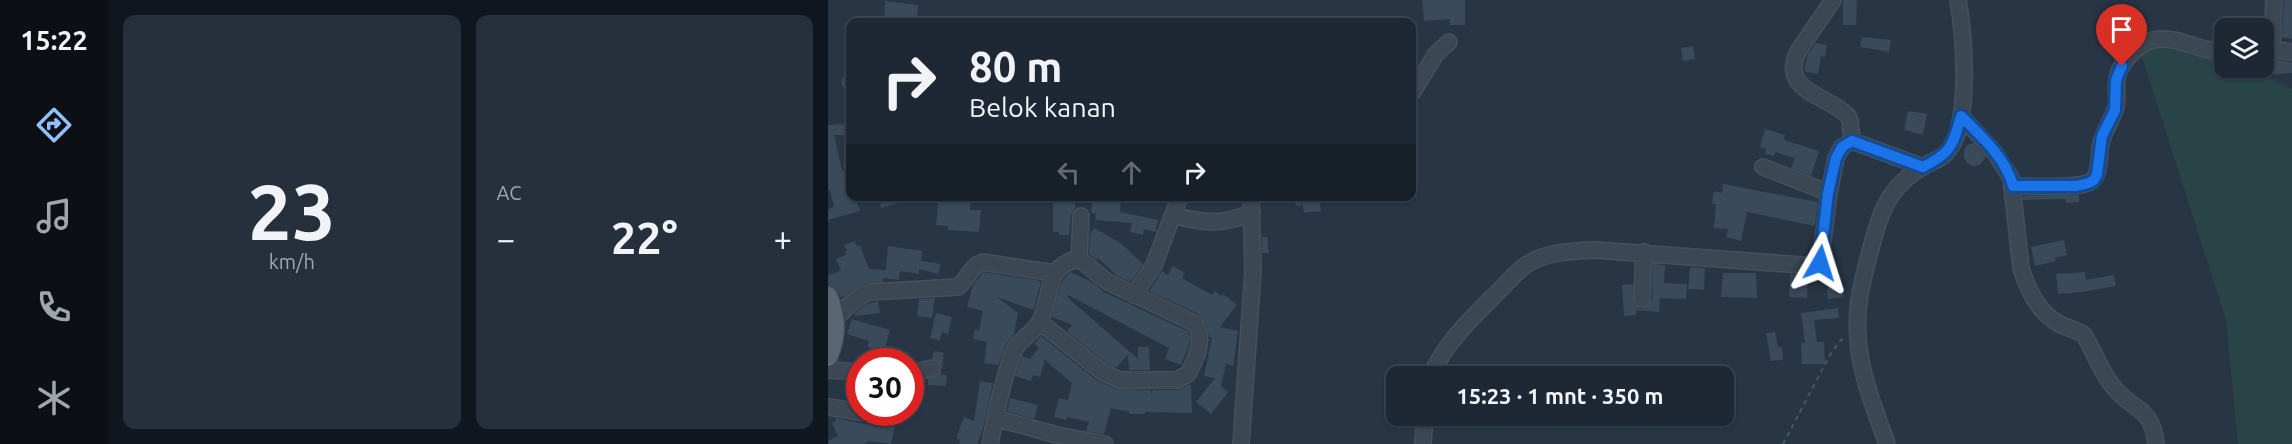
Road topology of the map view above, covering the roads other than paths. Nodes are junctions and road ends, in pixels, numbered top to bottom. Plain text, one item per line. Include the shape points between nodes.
1 (1833, 0) edge
2 (1958, 0) edge
3 (2274, 0) edge
4 (2272, 18) edge
5 (1449, 42) dead end
6 (2214, 50) edge
7 (2274, 50) edge
8 (2292, 52) edge
9 (1416, 86) edge
10 (1961, 116) junction
11 (1852, 141) junction
12 (1763, 167) dead end
13 (1923, 167) junction
14 (2013, 186) junction
15 (1828, 193) junction
16 (1178, 201) edge
17 (1251, 204) edge
18 (1173, 215) junction
19 (1081, 216) dead end
20 (1644, 252) junction
21 (1079, 259) junction
22 (1055, 273) junction
23 (1134, 295) junction
24 (828, 296) edge
25 (1642, 299) dead end
26 (836, 319) junction
27 (1040, 322) junction
28 (828, 357) edge
29 (1436, 366) edge
30 (932, 368) dead end
31 (828, 370) edge
32 (924, 370) edge
33 (846, 371) edge
34 (828, 407) edge
35 (846, 410) edge
36 (995, 418) junction
37 (1424, 426) edge
38 (990, 444) edge
39 (1105, 444) edge
40 (1241, 444) edge
41 (1423, 444) edge
42 (1887, 444) edge
43 (2156, 444) edge

1 - 11 street via 1795,57 1794,72 1804,89 1848,116
2 - 10 street via 1964,32
3 - 4 street
5 - 9 street via 1436,54
6 - 14 street via 2167,39 2151,41 2136,49 2118,74 2115,110 2102,136 2094,180 2076,186
7 - 8 street
10 - 13 street via 1950,149
10 - 14 street via 1995,153
11 - 13 street
11 - 15 street via 1838,152
12 - 15 street
13 - 42 street via 1893,192 1877,228 1862,284 1858,328 1862,362
14 - 43 street via 2021,268 2036,301 2058,323 2085,335 2114,389 2149,417
15 - 20 street via 1820,263 1816,266
16 - 18 street
17 - 18 street via 1225,222
17 - 40 street via 1253,271
18 - 23 street via 1154,265
19 - 21 street
20 - 25 street
20 - 29 street via 1577,251 1529,263 1476,315
21 - 22 street via 1066,263
21 - 23 street via 1108,282
22 - 26 street via 983,262 958,287 870,291 849,304
22 - 27 street
23 - 27 street via 1198,328 1201,340 1184,378 1127,381 1110,377
24 - 26 main road
26 - 28 main road
27 - 36 street via 1015,350
30 - 32 street
31 - 33 street
34 - 35 street
36 - 38 street
36 - 39 street
37 - 41 street

